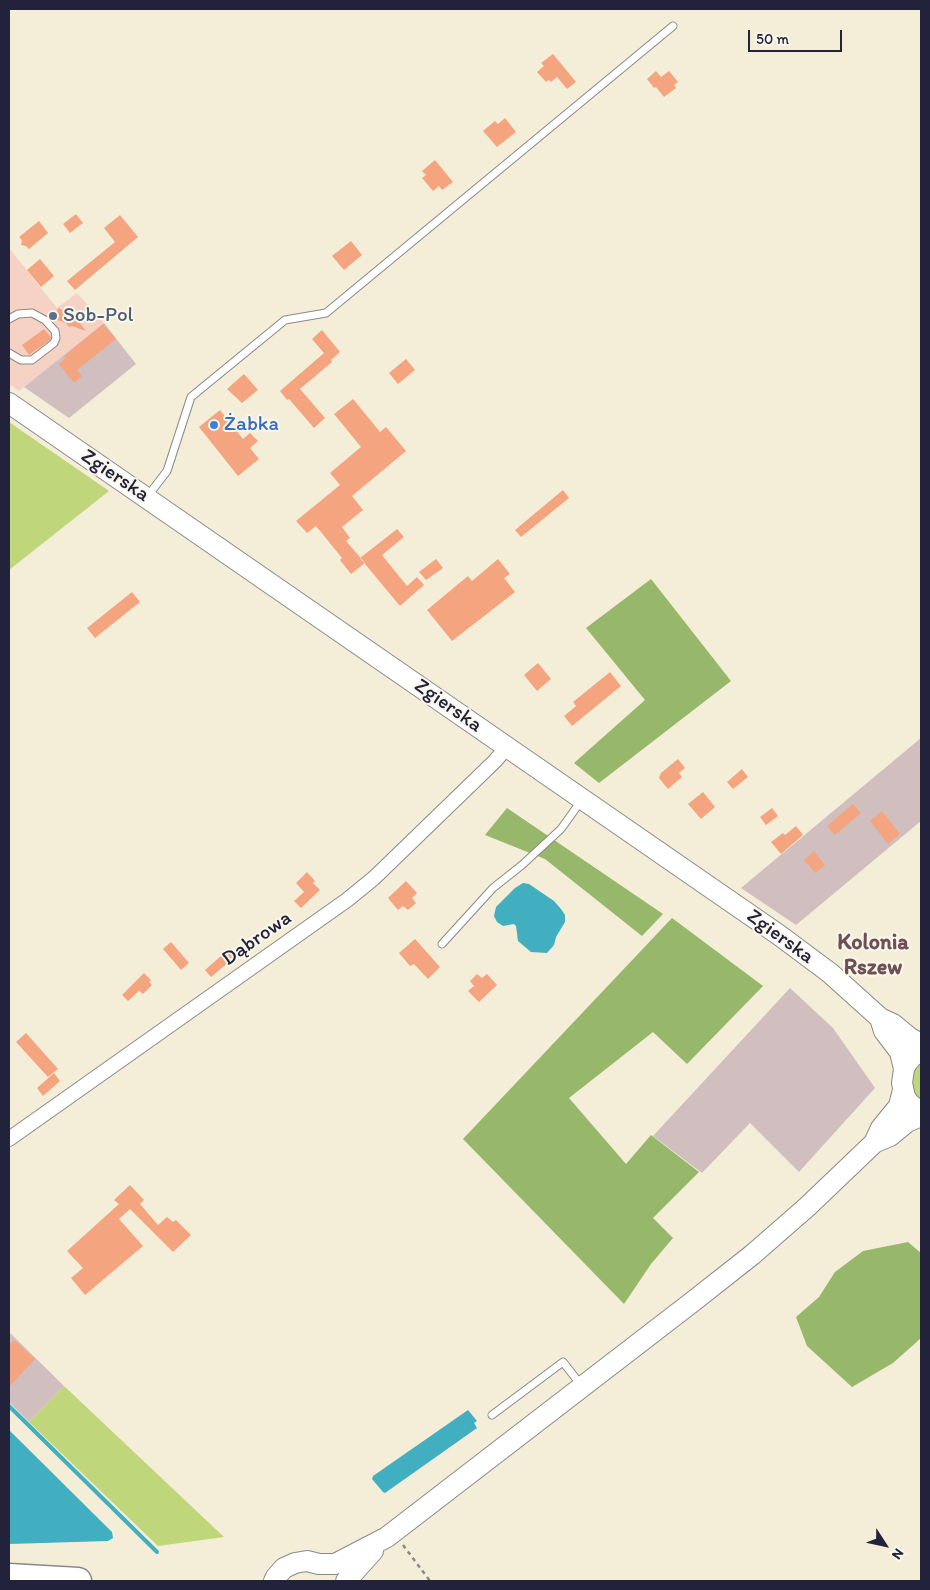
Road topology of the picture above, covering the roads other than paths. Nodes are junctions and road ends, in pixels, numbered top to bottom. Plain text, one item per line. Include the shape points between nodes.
1 (673, 26) dead end
2 (9, 319) edge
3 (9, 353) edge
4 (9, 403) edge
5 (147, 498) junction
6 (507, 747) junction
7 (582, 799) junction
8 (442, 944) dead end
9 (880, 1018) junction
10 (921, 1044) edge
11 (921, 1050) edge
12 (904, 1069) junction
13 (903, 1090) junction
14 (921, 1115) edge
15 (9, 1139) edge
16 (874, 1143) junction
17 (583, 1387) junction
18 (492, 1415) dead end
19 (390, 1534) junction
20 (319, 1564) junction
21 (9, 1577) edge
22 (78, 1581) edge
23 (274, 1581) edge
24 (337, 1581) edge
25 (346, 1581) edge

1 - 5 lane via 326,314 285,320 191,397 167,471
2 - 3 lane via 18,314 32,313 45,320 55,331 56,338 32,360 21,360
4 - 5 main road, Zgierska
5 - 6 main road, Zgierska
6 - 7 main road, Zgierska
6 - 15 street, Dąbrowa via 374,878 347,900
7 - 8 lane via 561,829 493,888
7 - 9 main road, Zgierska via 810,958
9 - 10 main road, Zgierska
9 - 12 main road, Zgierska via 884,1031 900,1052
11 - 12 main road
12 - 13 main road
13 - 14 main road via 909,1103
13 - 16 main road via 900,1106 881,1128
14 - 16 main road via 884,1140
16 - 17 main road via 752,1255
17 - 18 lane via 563,1362
17 - 19 main road
19 - 20 main road via 335,1564
19 - 25 main road
20 - 23 main road via 295,1563 284,1568
20 - 24 main road
21 - 22 highway

